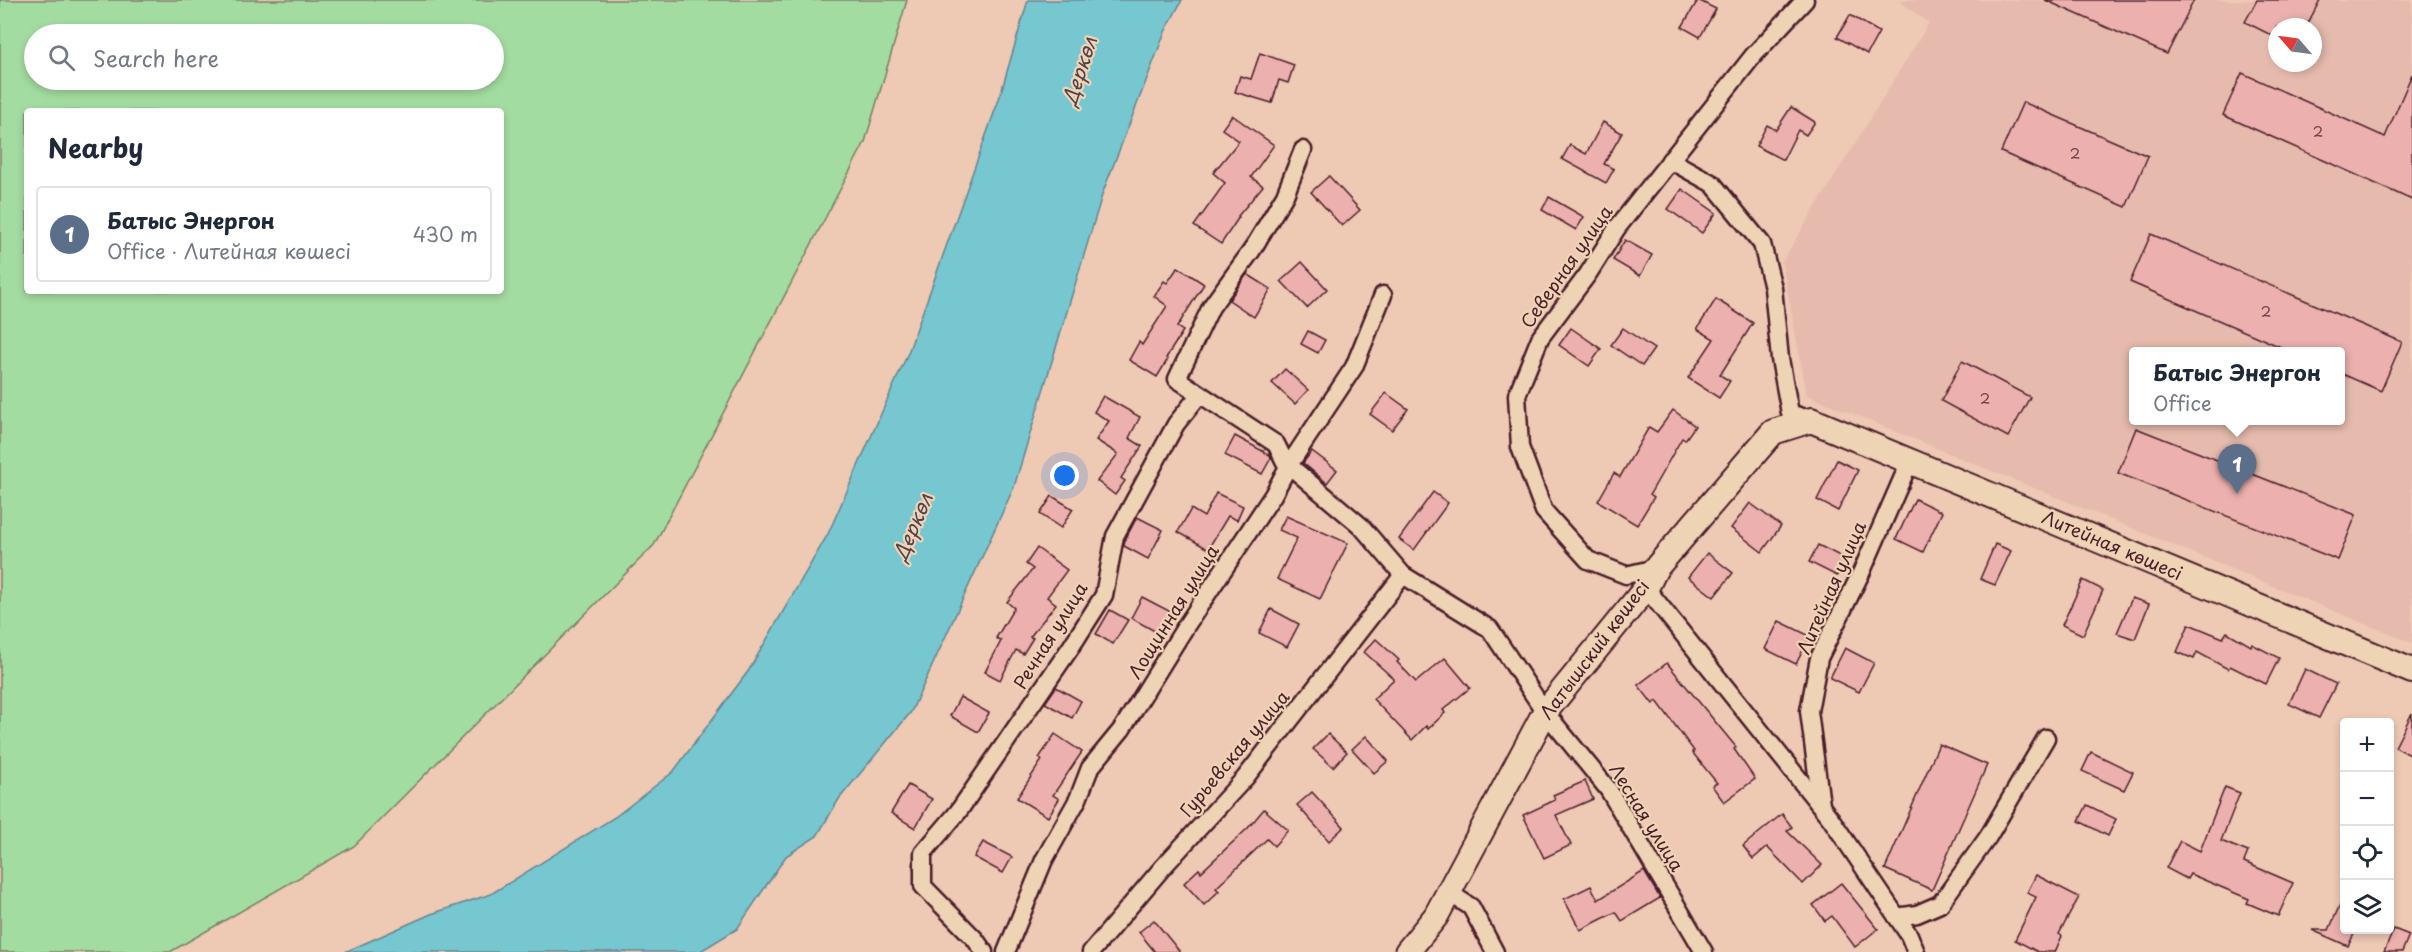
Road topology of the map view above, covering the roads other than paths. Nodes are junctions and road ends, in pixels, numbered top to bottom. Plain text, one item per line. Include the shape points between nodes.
1 (1805, 0) edge
2 (1303, 150) dead end
3 (1670, 160) junction
4 (1383, 296) dead end
5 (1200, 394) junction
6 (1811, 420) junction
7 (1910, 461) junction
8 (1289, 465) junction
9 (1403, 575) junction
10 (1651, 578) junction
11 (2412, 671) edge
12 (1545, 712) junction
13 (2046, 738) dead end
14 (1821, 807) junction
15 (1448, 892) junction
16 (1897, 916) junction
17 (984, 952) edge
18 (1006, 952) edge
19 (1091, 952) edge
20 (1407, 952) edge
21 (1495, 952) edge
22 (1704, 952) edge
23 (1916, 952) edge

1 - 3 street, Северная улица
2 - 5 street, Лесная улица via 1285,195 1211,307 1177,379
3 - 6 street via 1713,184 1762,244 1773,288 1790,413
3 - 10 street, Северная улица via 1540,338 1516,395 1520,447 1544,511 1588,560 1626,575
4 - 8 street, Лощинная улица via 1354,367
5 - 8 street, Лесная улица via 1276,444
5 - 17 street, Речная улица via 1176,424 1115,536 1104,594 958,812 923,854 923,886
6 - 7 street, Литейная көшесі
6 - 10 street, Латышский көшесі via 1773,432
7 - 11 street, Литейная көшесі
7 - 14 street, Литейная улица via 1820,658 1809,711
8 - 9 street, Лесная улица via 1361,526
8 - 18 street, Лощинная улица via 1122,729 1090,768 1078,799 1044,860
9 - 12 street, Лесная улица via 1490,629
9 - 19 street, Гурьевская улица via 1245,778
10 - 12 street, Латышский көшесі
10 - 14 street, Литейная улица
12 - 15 street, Латышский көшесі
12 - 22 street, Лесная улица via 1608,789
13 - 16 street via 1988,837 1940,904 1917,915
14 - 16 street, Литейная улица
15 - 20 street, Латышский көшесі via 1436,916
15 - 21 street via 1471,907
16 - 23 street, Литейная улица

